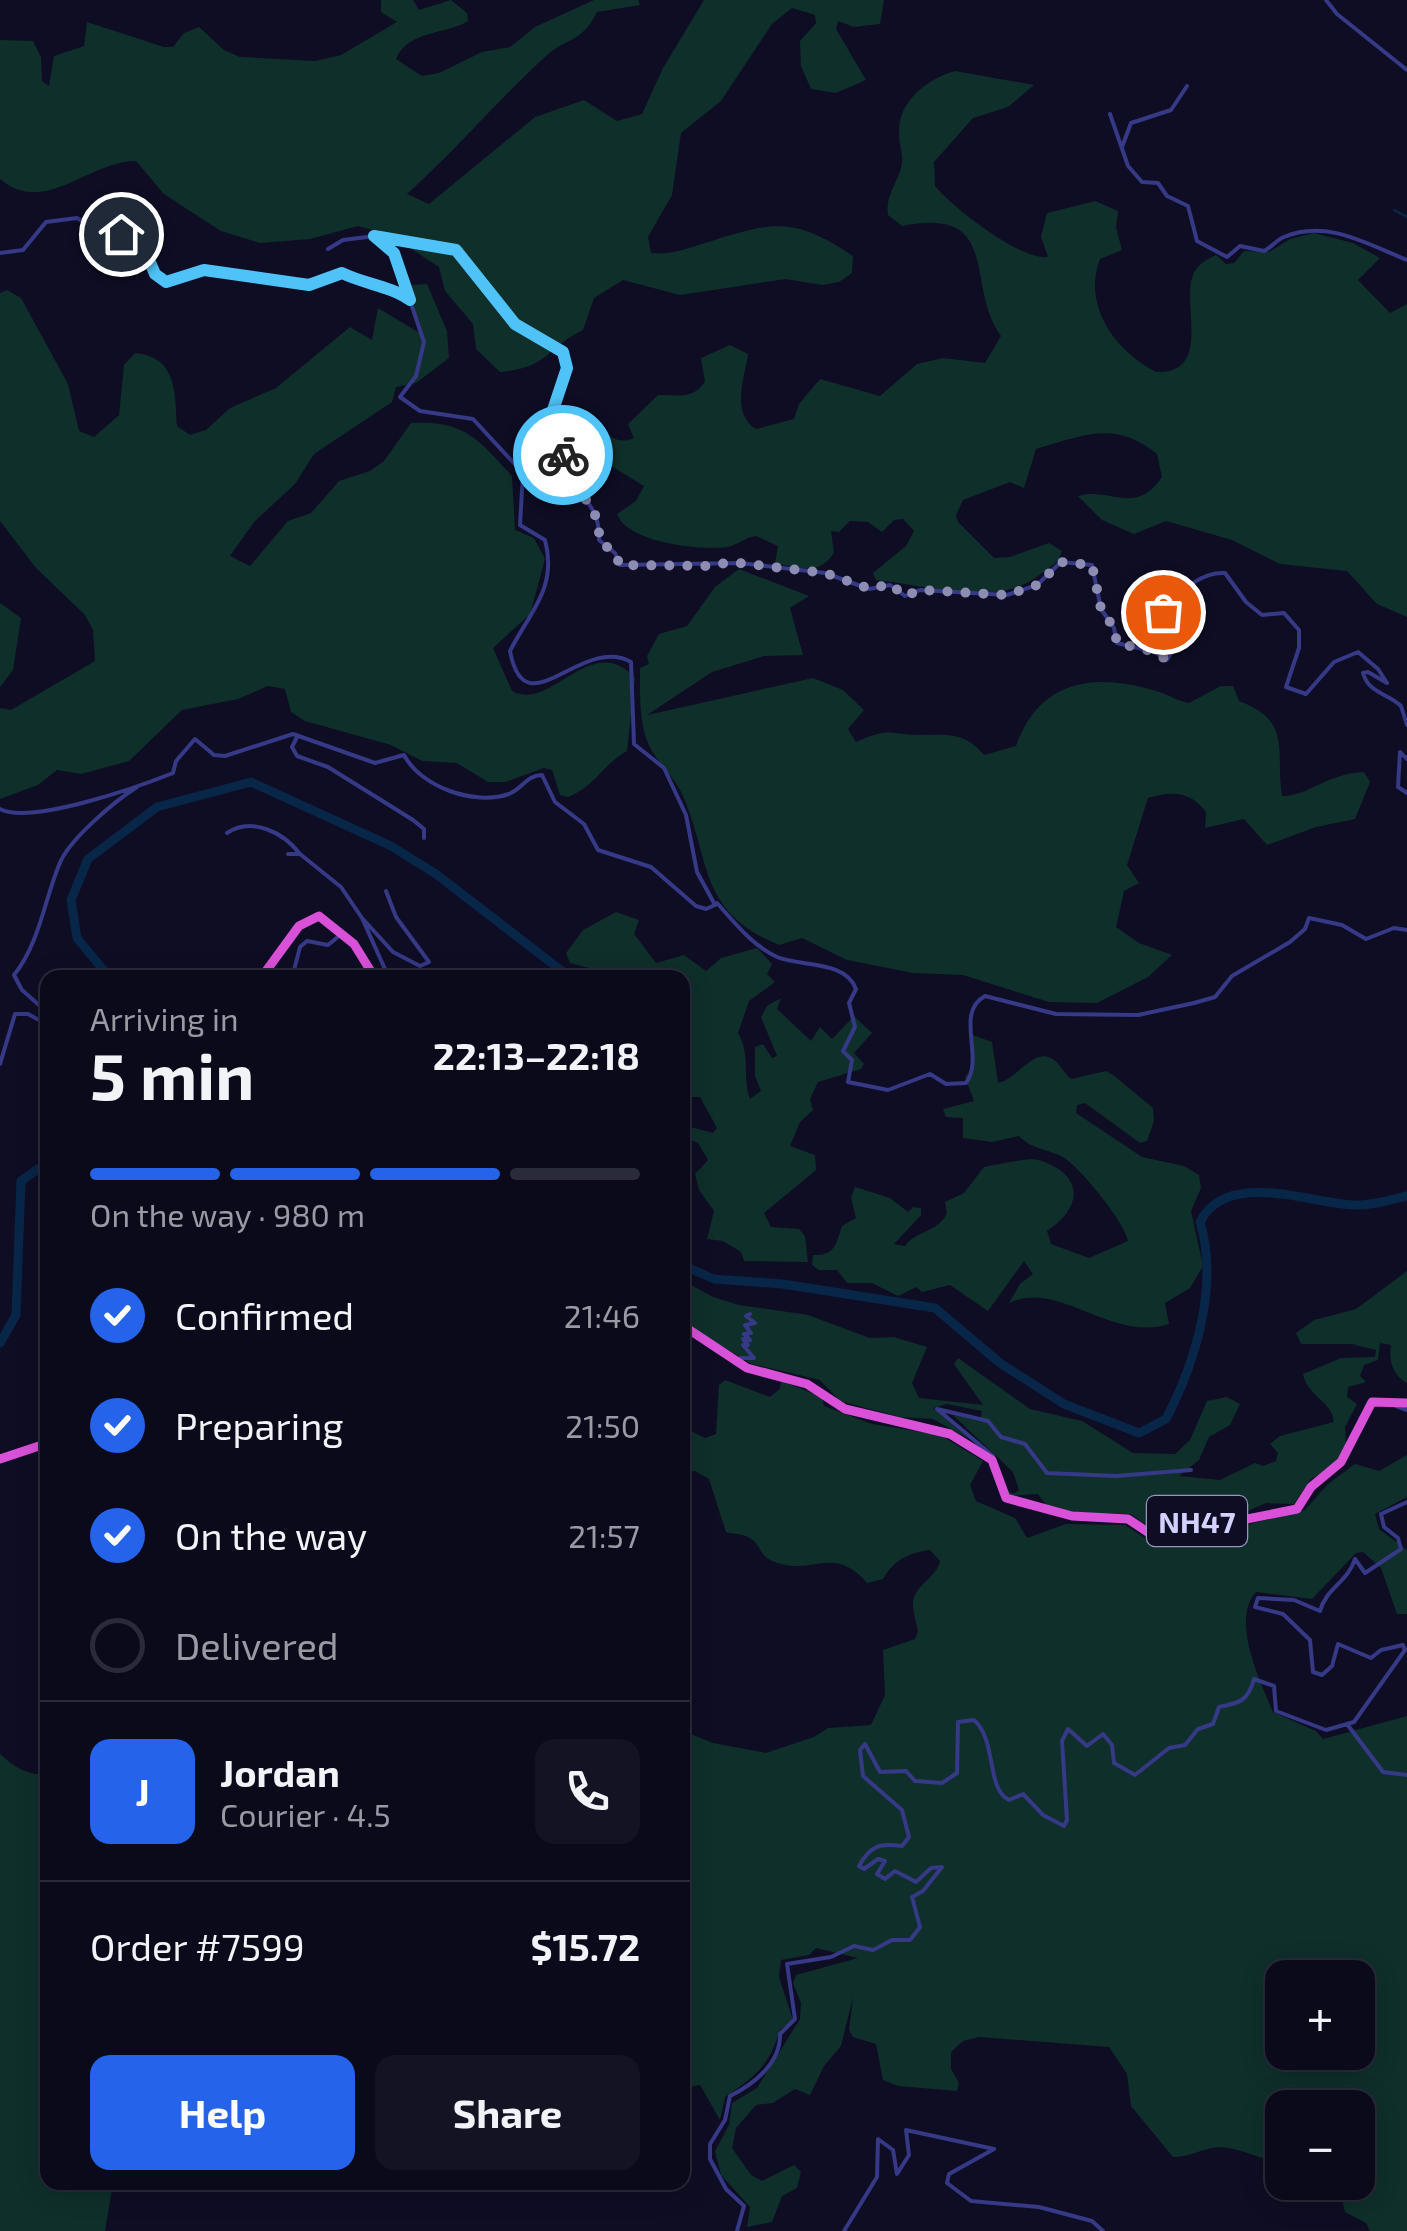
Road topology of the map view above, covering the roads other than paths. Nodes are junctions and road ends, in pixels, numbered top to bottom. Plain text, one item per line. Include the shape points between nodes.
1 (1326, 0) edge
2 (1407, 70) edge
3 (1187, 86) dead end
4 (1110, 114) dead end
5 (1122, 148) junction
6 (374, 236) junction
7 (328, 249) dead end
8 (0, 253) edge
9 (1407, 260) edge
10 (410, 300) junction
11 (1407, 726) edge
12 (297, 737) junction
13 (1407, 759) edge
14 (145, 784) junction
15 (1407, 793) edge
16 (0, 809) edge
17 (227, 833) dead end
18 (424, 838) dead end
19 (288, 854) dead end
20 (300, 854) junction
21 (386, 892) dead end
22 (715, 902) junction
23 (362, 918) junction
24 (1407, 930) edge
25 (342, 933) junction
26 (267, 970) edge
27 (294, 970) edge
28 (370, 970) edge
29 (385, 970) edge
30 (40, 1006) edge
31 (40, 1021) edge
32 (0, 1064) edge
33 (750, 1314) dead end
34 (690, 1331) edge
35 (730, 1359) junction
36 (1407, 1406) edge
37 (40, 1446) edge
38 (0, 1459) edge
39 (996, 1466) junction
40 (1191, 1470) dead end
41 (1407, 1502) edge
42 (1348, 1724) junction
43 (1407, 1775) edge
44 (737, 2231) edge
45 (844, 2231) edge
46 (1104, 2231) edge

1 - 2 street
3 - 5 street via 1171,110 1131,123
4 - 5 street
5 - 9 street via 1138,180 1158,183 1188,206 1197,241 1220,256 1240,246 1264,251 1282,237 1316,228
6 - 7 street
6 - 10 street via 394,253
6 - 11 street via 456,250 515,324 563,352 567,368 551,416 562,447 560,466 587,498 599,540 620,565 740,563 825,573 870,589 890,584 905,596 920,590 1007,595 1037,585 1061,562 1092,565 1117,643 1167,660 1172,653 1157,638 1152,620 1175,593 1225,573 1262,615 1284,613 1299,630 1286,687 1306,694 1343,655 1358,652 1387,684 1368,672 1366,680 1401,706
8 - 10 street via 23,250 46,222 77,218 141,241 155,274 166,282 204,270 309,285 342,273
10 - 22 street via 424,354 400,397 420,411 473,419 523,473 520,525 544,540 547,576 540,602 510,651 520,680 543,685 600,655 631,662 634,744 664,768 686,815 698,872
12 - 14 street via 224,756 195,739 173,773
12 - 18 street via 297,756 413,820
12 - 22 street via 375,763 404,755 437,786 458,793 506,795 542,775 554,802 584,824 598,850 650,867 696,906 711,908
13 - 15 street via 1400,752 1398,787
14 - 16 street via 23,816
14 - 30 street via 119,798 58,867 43,918 14,975
17 - 20 street via 236,827 277,831
19 - 20 street
20 - 23 street via 341,888
21 - 23 street via 430,962 405,960
22 - 24 street via 758,946 836,970 853,982 855,1027 843,1051 852,1060 848,1082 888,1090 930,1074 946,1084 966,1083 976,1055 972,1012 985,996 1056,1014 1138,1015 1215,997 1232,976 1290,942 1309,918 1366,939
23 - 29 street
25 - 26 highway via 324,916 310,916
25 - 27 street via 328,945 300,947
25 - 28 highway
31 - 32 street via 14,1014
33 - 35 street via 755,1323 745,1325 750,1340 742,1344 754,1358
34 - 35 highway, NH47
35 - 39 highway, NH47 via 808,1384 845,1409 950,1434
36 - 39 highway, NH47 via 1372,1402 1341,1462 1297,1509 1228,1524 1190,1520 1166,1536 1155,1537 1128,1519 1072,1516 1006,1498
37 - 38 highway
39 - 40 street via 981,1443 937,1409 988,1421 1001,1436 1025,1444 1047,1473
41 - 42 street via 1382,1514 1401,1549 1365,1573 1354,1559 1350,1576 1323,1597 1320,1611 1274,1598 1258,1598 1254,1607 1283,1614 1310,1640 1313,1672 1322,1675 1338,1644 1370,1658 1403,1645
42 - 43 street via 1388,1776
42 - 44 street via 1326,1730 1276,1711 1274,1686 1254,1679 1240,1704 1218,1707 1213,1724 1135,1775 1114,1763 1103,1734 1087,1746 1068,1728 1062,1741 1064,1826 1023,1794 1002,1797 974,1720 958,1722 956,1773 942,1783 915,1781 906,1771 880,1772 866,1744 860,1750 863,1776 902,1810 909,1837 902,1846 868,1850 860,1866 878,1859 884,1862 877,1874 885,1878 895,1871 916,1882 942,1867 912,1897 920,1927 910,1940 787,1964 795,2019 780,2034 762,2077 730,2096 726,2120 710,2144 712,2165 744,2206
45 - 46 street via 877,2177 878,2138 893,2150 897,2174 909,2155 906,2130 994,2149 949,2174 946,2183 971,2201 1039,2207 1092,2221

